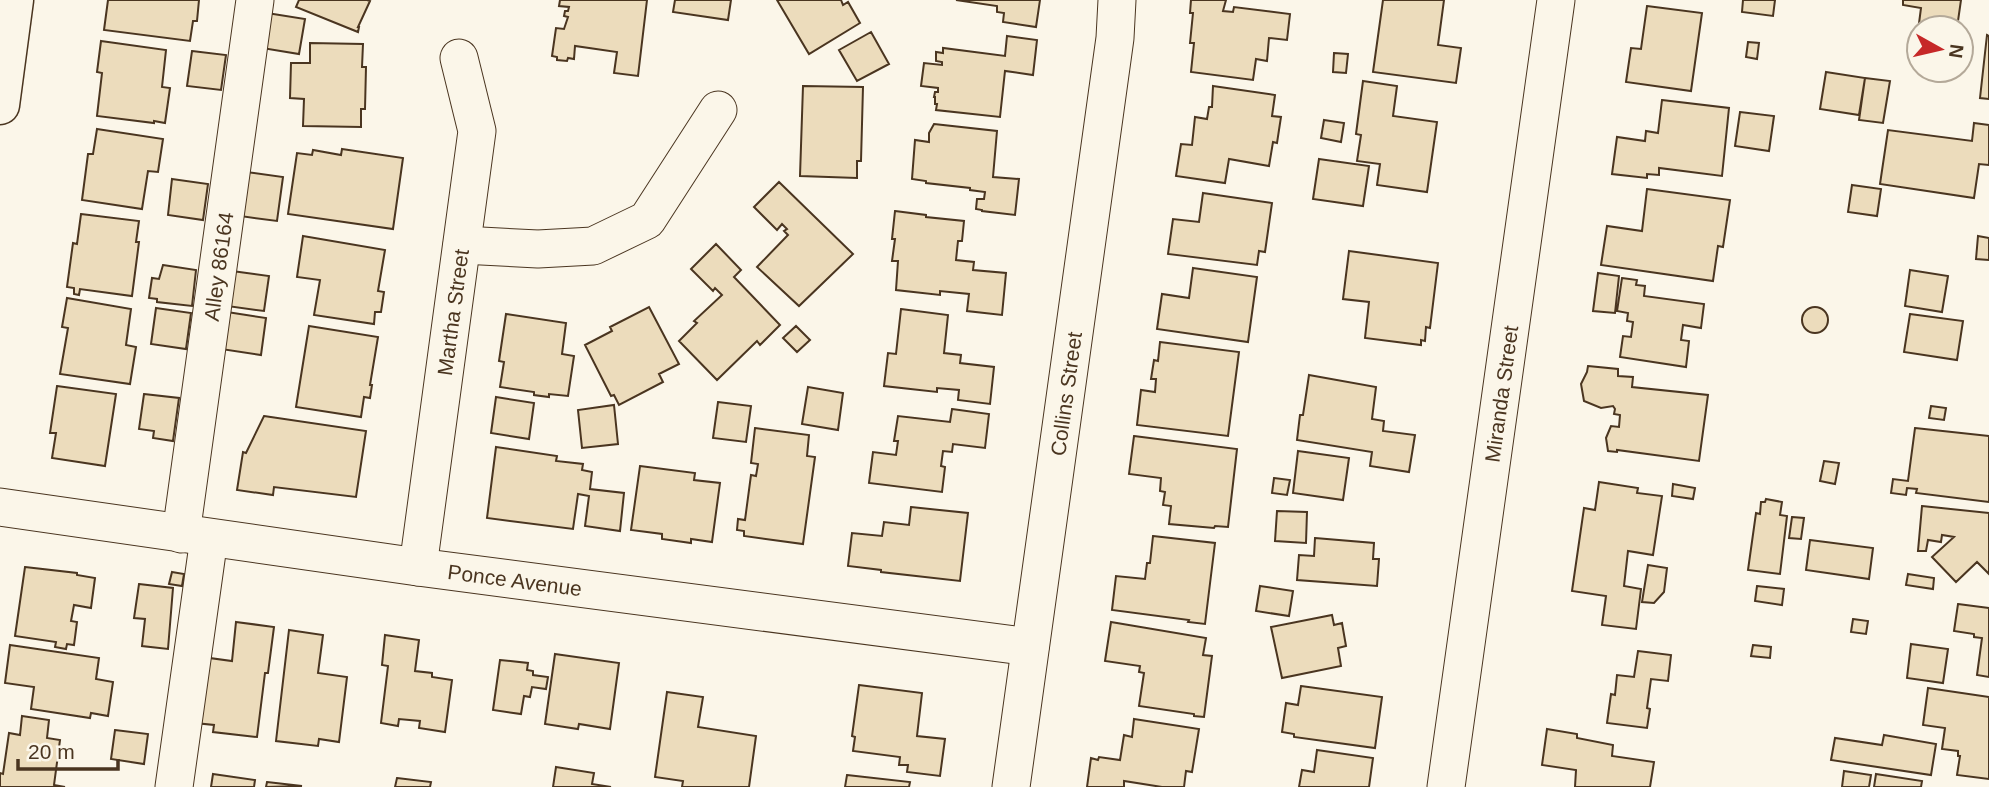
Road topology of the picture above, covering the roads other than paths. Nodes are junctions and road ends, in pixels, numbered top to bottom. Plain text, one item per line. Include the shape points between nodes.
1 (14, 0) edge
2 (255, 0) edge
3 (1117, 0) edge
4 (1556, 0) edge
5 (459, 58) dead end
6 (0, 105) edge
7 (718, 110) dead end
8 (462, 245) junction
9 (0, 507) edge
10 (195, 536) junction
11 (418, 567) junction
12 (1030, 647) junction
13 (174, 787) edge
14 (1011, 787) edge
15 (1446, 787) edge

1 - 6 main road
2 - 10 street, Alley 86164
3 - 12 street, Collins Street
4 - 15 street, Miranda Street
5 - 8 street, Martha Street via 477,131
7 - 8 street via 647,219 593,246
8 - 11 street, Martha Street
9 - 10 street, Ponce Avenue
10 - 11 street, Ponce Avenue
10 - 13 street, Alley 86164
11 - 12 street, Ponce Avenue
12 - 14 street, Collins Street

